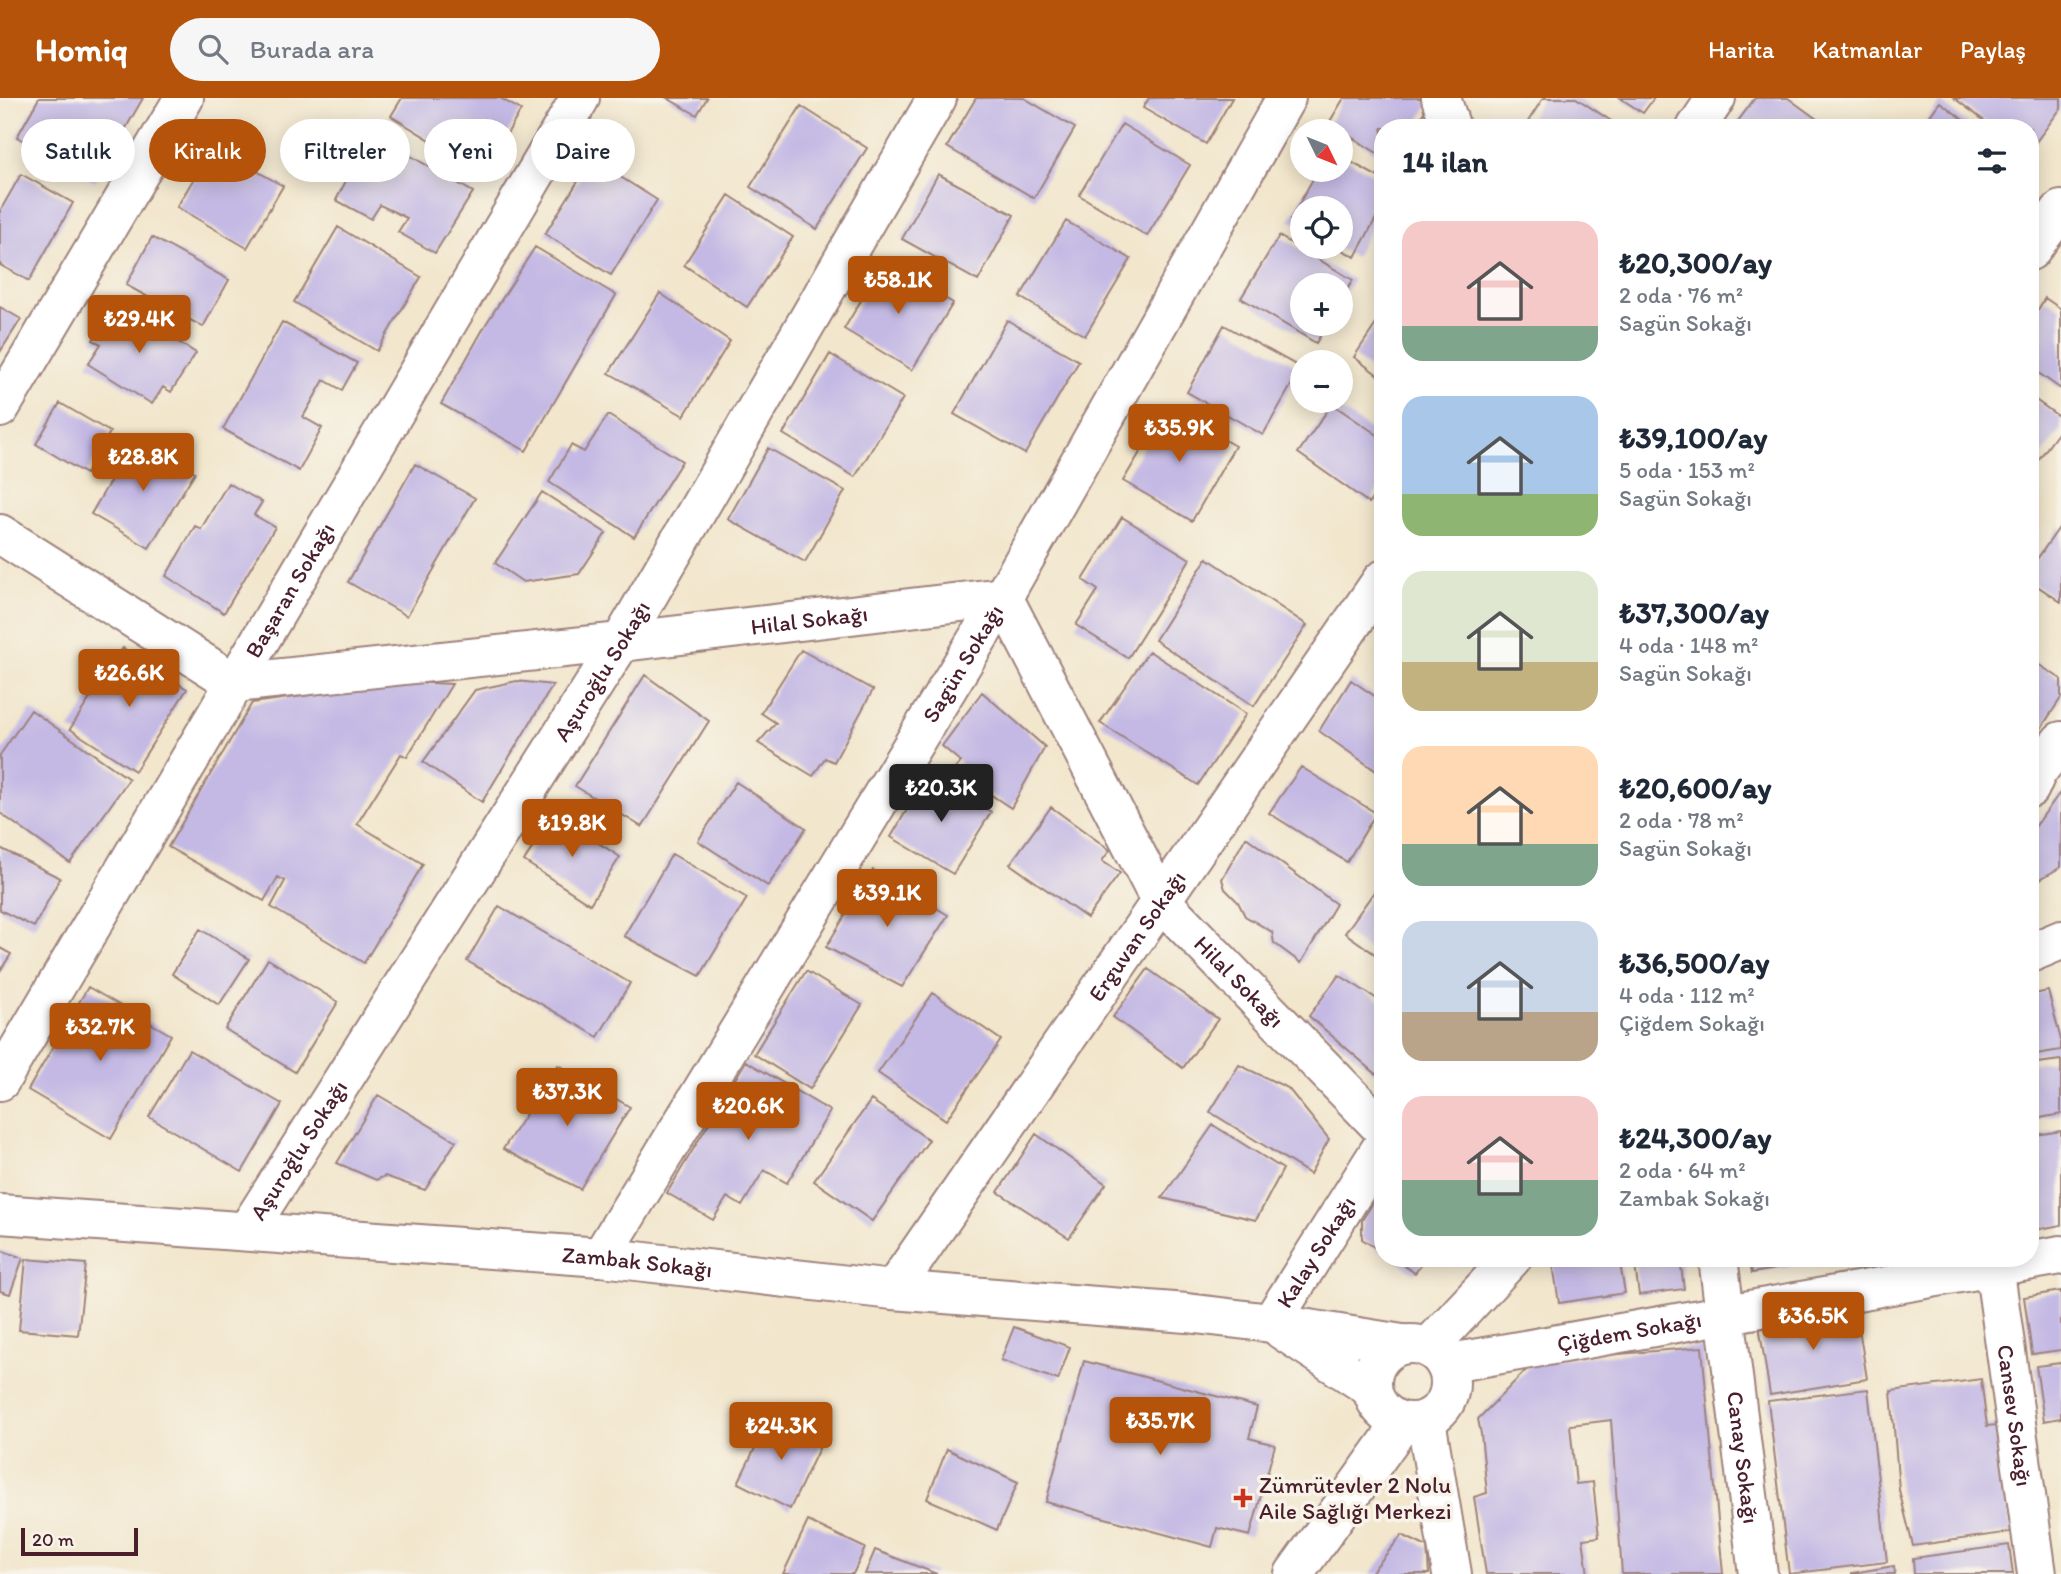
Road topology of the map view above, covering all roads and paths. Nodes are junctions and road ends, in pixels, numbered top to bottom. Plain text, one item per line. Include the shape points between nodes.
1 (184, 98) edge
2 (580, 98) edge
3 (937, 98) edge
4 (1286, 98) edge
5 (1441, 98) edge
6 (1716, 98) edge
7 (1448, 119) edge
8 (1702, 119) edge
9 (2061, 211) edge
10 (2039, 239) edge
11 (0, 408) edge
12 (0, 534) edge
13 (1374, 592) edge
14 (1003, 597) junction
15 (621, 642) junction
16 (235, 683) junction
17 (2061, 741) edge
18 (2039, 768) edge
19 (1160, 900) junction
20 (2061, 940) edge
21 (2039, 949) edge
22 (0, 1081) edge
23 (1374, 1120) edge
24 (1374, 1160) edge
25 (0, 1214) edge
26 (247, 1231) junction
27 (2061, 1255) edge
28 (600, 1257) junction
29 (2039, 1257) edge
30 (1504, 1267) edge
31 (1719, 1267) edge
32 (1969, 1267) edge
33 (1995, 1267) edge
34 (893, 1290) junction
35 (1727, 1315) junction
36 (1271, 1323) junction
37 (1425, 1352) junction
38 (1371, 1388) junction
39 (1414, 1421) junction
40 (1294, 1574) edge
41 (1452, 1574) edge
42 (1758, 1574) edge
43 (2037, 1574) edge

1 - 11 street
2 - 16 street, Başaran Sokağı
3 - 15 street, Aşuroğlu Sokağı
4 - 14 street, Sagün Sokağı
5 - 7 street
6 - 8 street
9 - 10 street
12 - 16 street
13 - 19 street, Erguvan Sokağı
14 - 15 street, Hilal Sokağı
14 - 19 street, Hilal Sokağı
14 - 28 street, Sagün Sokağı
15 - 16 street, Hilal Sokağı
15 - 26 street, Aşuroğlu Sokağı
16 - 22 street, Başaran Sokağı
17 - 18 street
19 - 23 street, Hilal Sokağı
19 - 34 street, Erguvan Sokağı
20 - 21 street
24 - 36 street, Kalay Sokağı
25 - 26 street, Zambak Sokağı
26 - 28 street, Zambak Sokağı
27 - 29 street, Çiğdem Sokağı
28 - 34 street, Zambak Sokağı
30 - 37 street
31 - 35 street, Canay Sokağı
32 - 35 street, Çiğdem Sokağı
33 - 43 street, Cansev Sokağı
34 - 36 street, Zambak Sokağı
35 - 37 street, Çiğdem Sokağı
35 - 42 street, Canay Sokağı
36 - 37 street, Zambak Sokağı
36 - 38 street
37 - 38 street via 1390,1349 1375,1365
37 - 39 street via 1449,1374 1449,1395 1437,1413
38 - 39 street via 1383,1410
39 - 40 street
39 - 41 street

